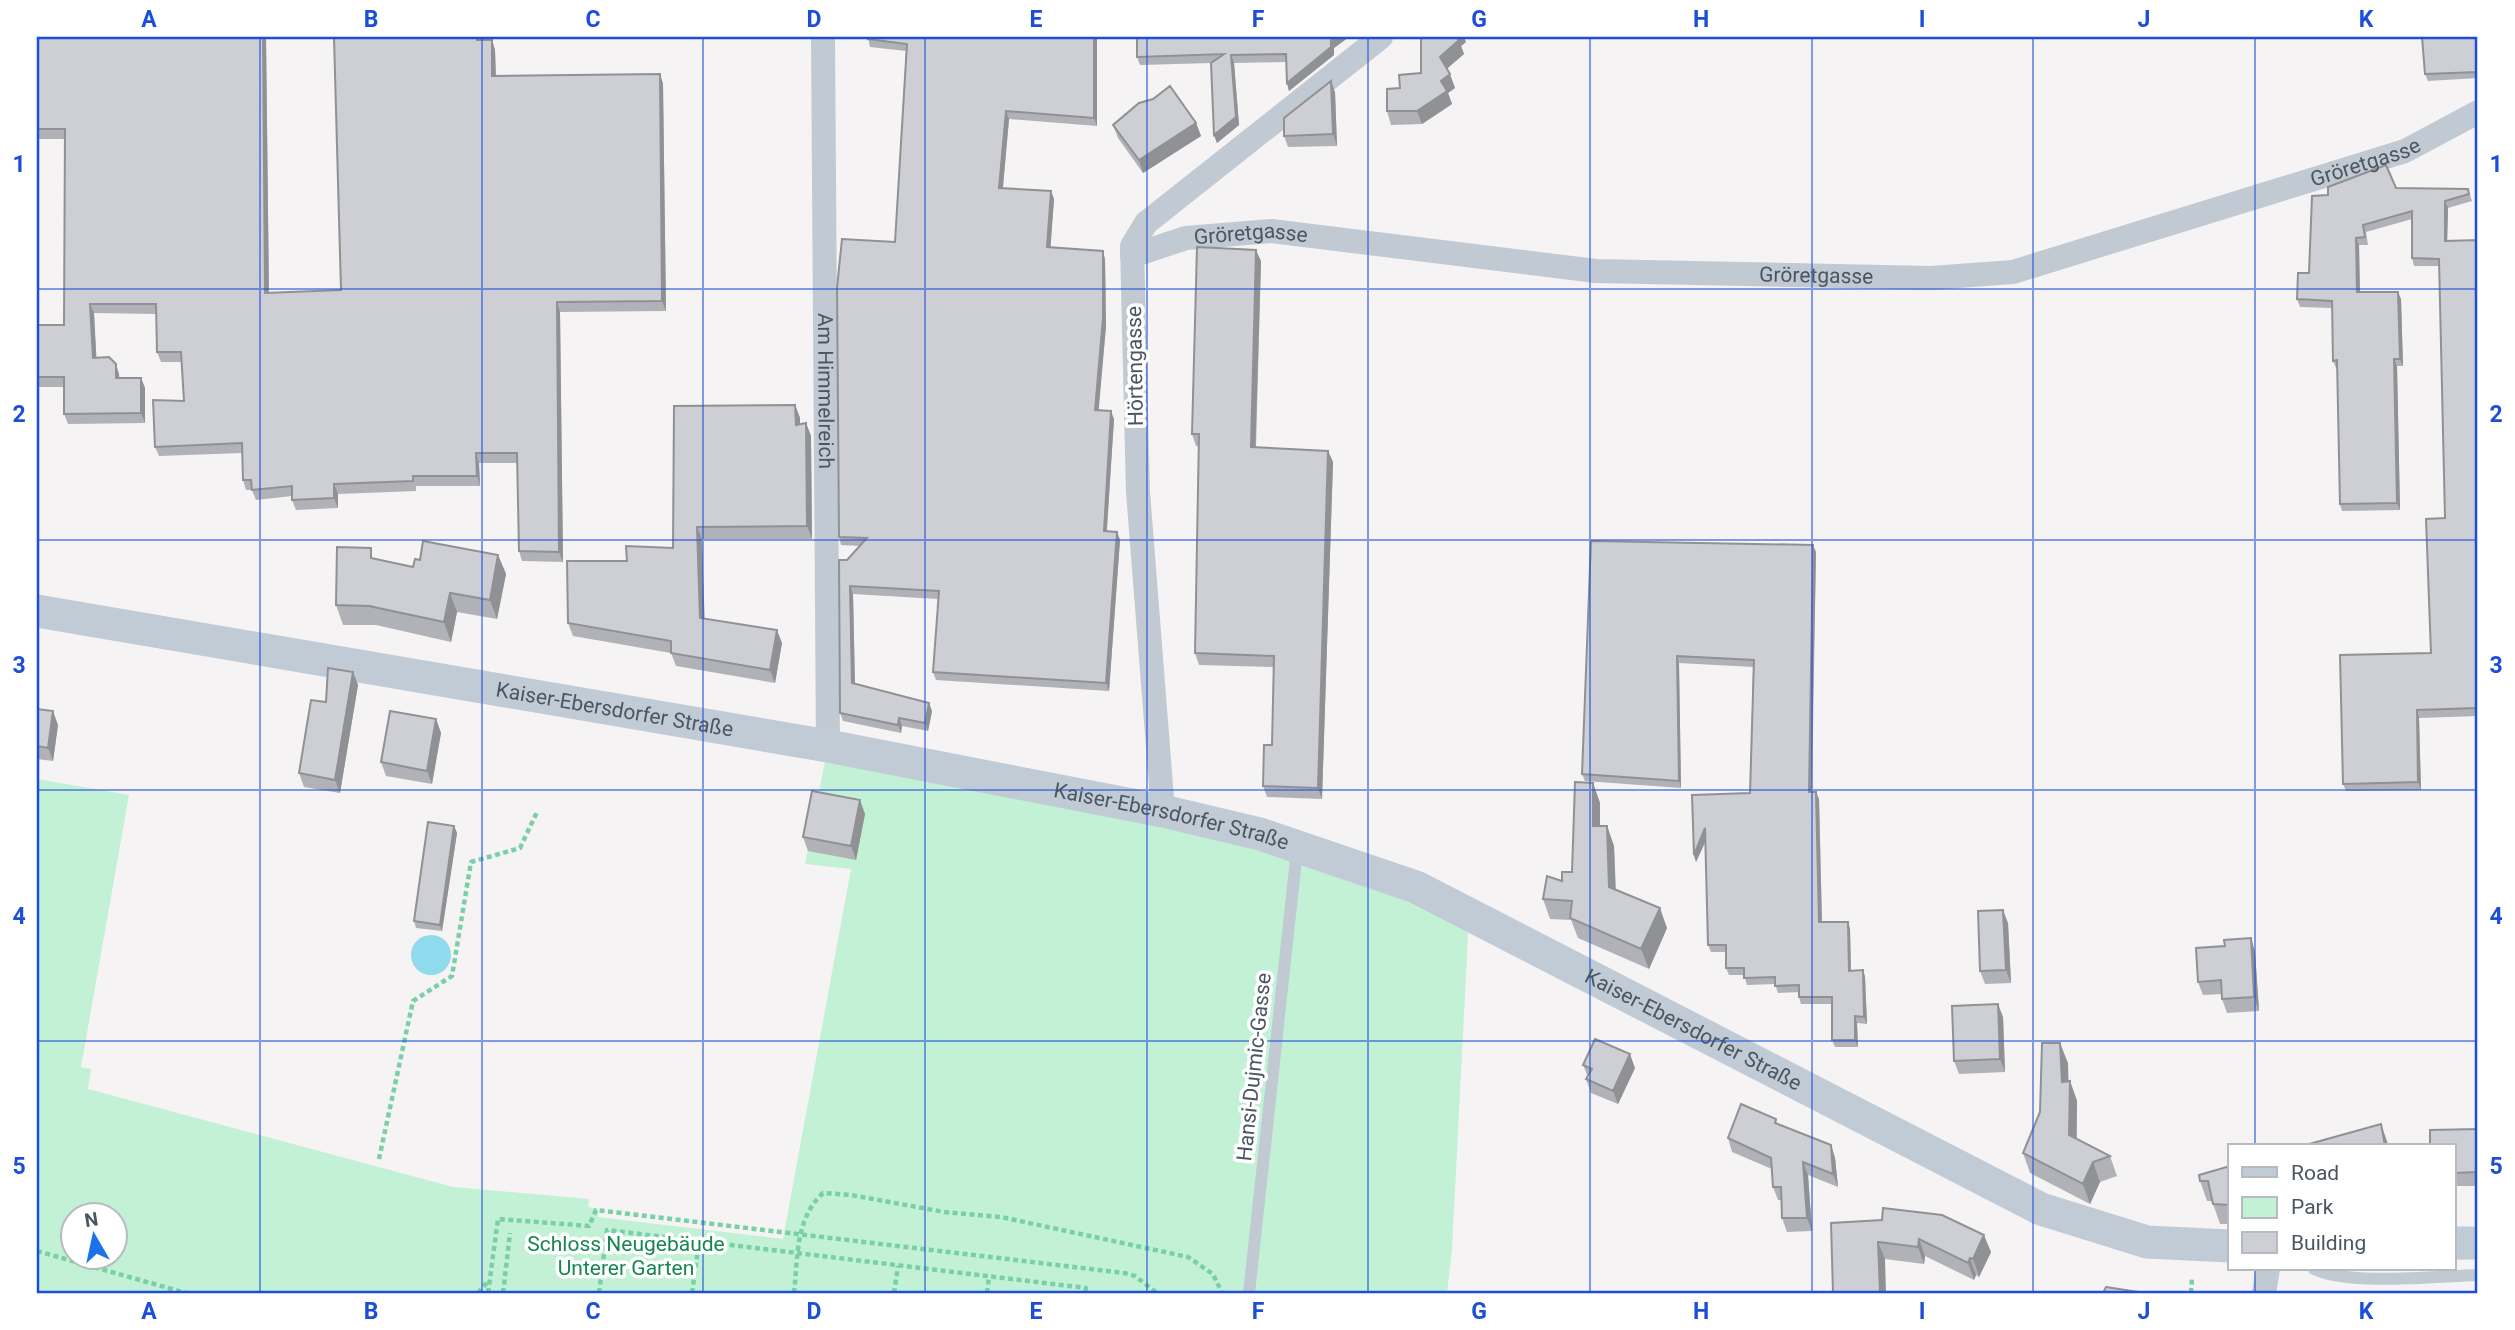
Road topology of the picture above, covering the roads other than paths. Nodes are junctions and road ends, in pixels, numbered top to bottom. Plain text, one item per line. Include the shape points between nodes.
1 (823, 37) edge
2 (1381, 37) edge
3 (2478, 112) edge
4 (1132, 256) junction
5 (37, 611) edge
6 (828, 746) junction
7 (1163, 811) junction
8 (1298, 846) junction
9 (2456, 1243) edge
10 (2478, 1243) edge
11 (2228, 1246) edge
12 (2268, 1270) edge
13 (2316, 1270) edge
14 (2478, 1275) edge
15 (1249, 1293) edge
16 (2264, 1293) edge

1 - 6 street, Am Himmelreich
2 - 4 street, Hörtengasse via 1146,223 1132,246
3 - 4 street, Gröretgasse via 2405,151 2012,272 1931,278 1596,271 1271,231 1186,238
4 - 7 street, Hörtengasse via 1138,492
5 - 6 main road, Kaiser-Ebersdorfer Straße
6 - 7 main road, Kaiser-Ebersdorfer Straße
7 - 8 main road, Kaiser-Ebersdorfer Straße
8 - 11 main road, Kaiser-Ebersdorfer Straße via 1416,887 2041,1209 2147,1242
8 - 15 lane, Hansi-Dujmic-Gasse
9 - 10 main road
12 - 16 street
13 - 14 lane via 2347,1277

